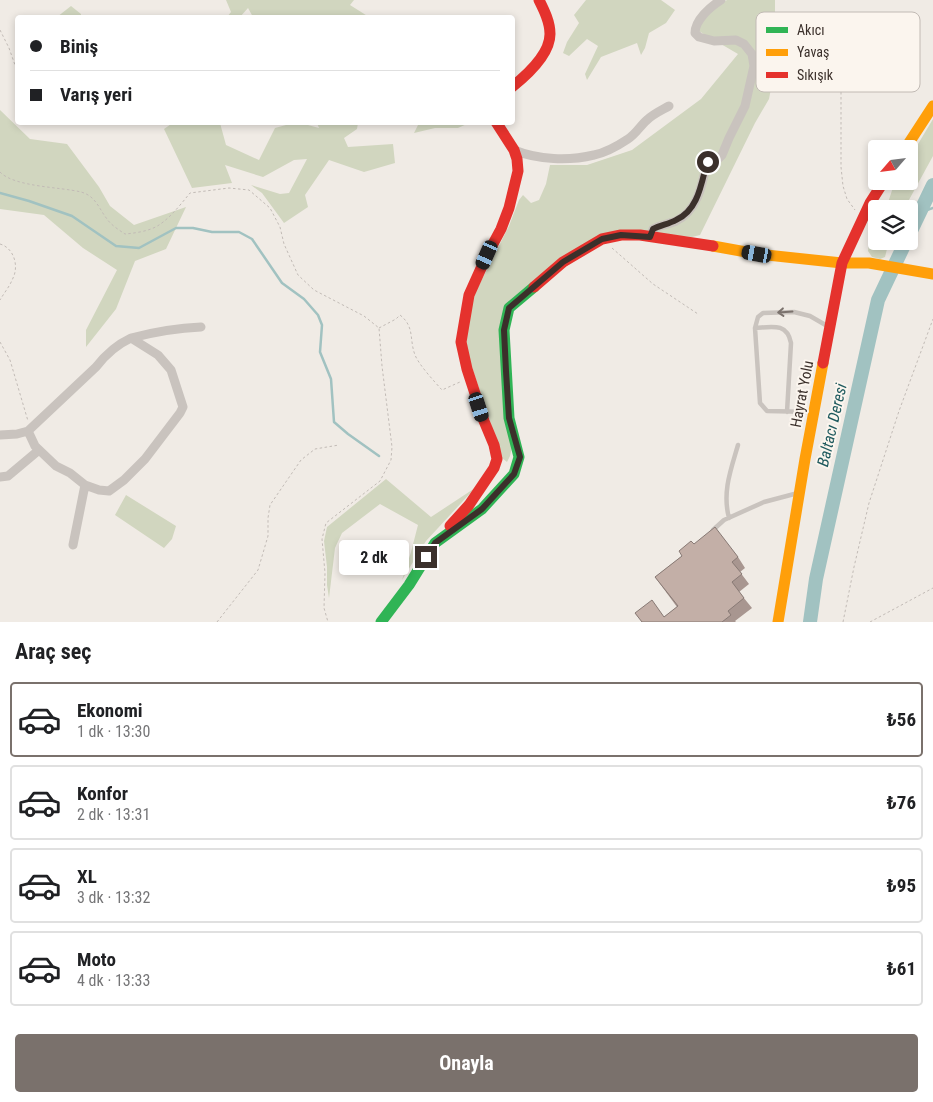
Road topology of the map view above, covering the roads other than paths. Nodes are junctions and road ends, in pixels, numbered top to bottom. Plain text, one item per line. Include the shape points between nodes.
1 (539, 0) edge
2 (721, 0) edge
3 (515, 85) edge
4 (669, 106) dead end
5 (933, 106) edge
6 (498, 125) edge
7 (911, 140) edge
8 (514, 150) junction
9 (878, 190) edge
10 (650, 237) junction
11 (842, 263) junction
12 (933, 274) edge
13 (201, 327) dead end
14 (755, 328) junction
15 (830, 328) junction
16 (131, 338) junction
17 (787, 412) junction
18 (814, 412) junction
19 (28, 431) junction
20 (0, 435) edge
21 (738, 445) dead end
22 (39, 450) junction
23 (0, 477) edge
24 (85, 485) junction
25 (800, 492) junction
26 (729, 518) junction
27 (711, 532) edge
28 (435, 543) junction
29 (73, 545) dead end
30 (381, 622) edge
31 (778, 622) edge

1 - 3 street via 550,27 550,37 537,64
2 - 10 street via 695,26 695,33 714,41 736,40 752,54 754,66 745,106 722,155 708,162 697,198 689,212 678,220 653,229
4 - 8 street via 647,119 629,139 594,155 550,158
5 - 7 street
6 - 8 street
8 - 28 street via 518,171 514,190 501,229 469,295 461,342 497,459 469,505
9 - 11 street, Hayrat Yolu
10 - 11 street
10 - 28 street via 621,235 602,239 563,262 509,308 504,330 506,380 509,418 520,457 514,474 482,509
11 - 12 street via 869,263
11 - 15 street, Hayrat Yolu
13 - 16 street
15 -> 14 lane via 810,316 794,312 763,314 758,317
14 - 17 lane via 760,403 767,411
14 - 17 lane via 774,327 789,335
15 - 18 street, Hayrat Yolu
16 - 19 street via 103,358
16 - 24 street via 158,355 172,370 183,407 145,459 124,480 109,491
17 - 18 lane
18 - 25 street, Hayrat Yolu
19 - 20 street
19 - 22 street
21 - 26 lane via 726,487
22 - 23 street via 8,476
22 - 24 street
24 - 29 street
25 - 26 lane via 764,502
25 - 31 street, Hayrat Yolu
26 - 27 lane
28 - 30 street

